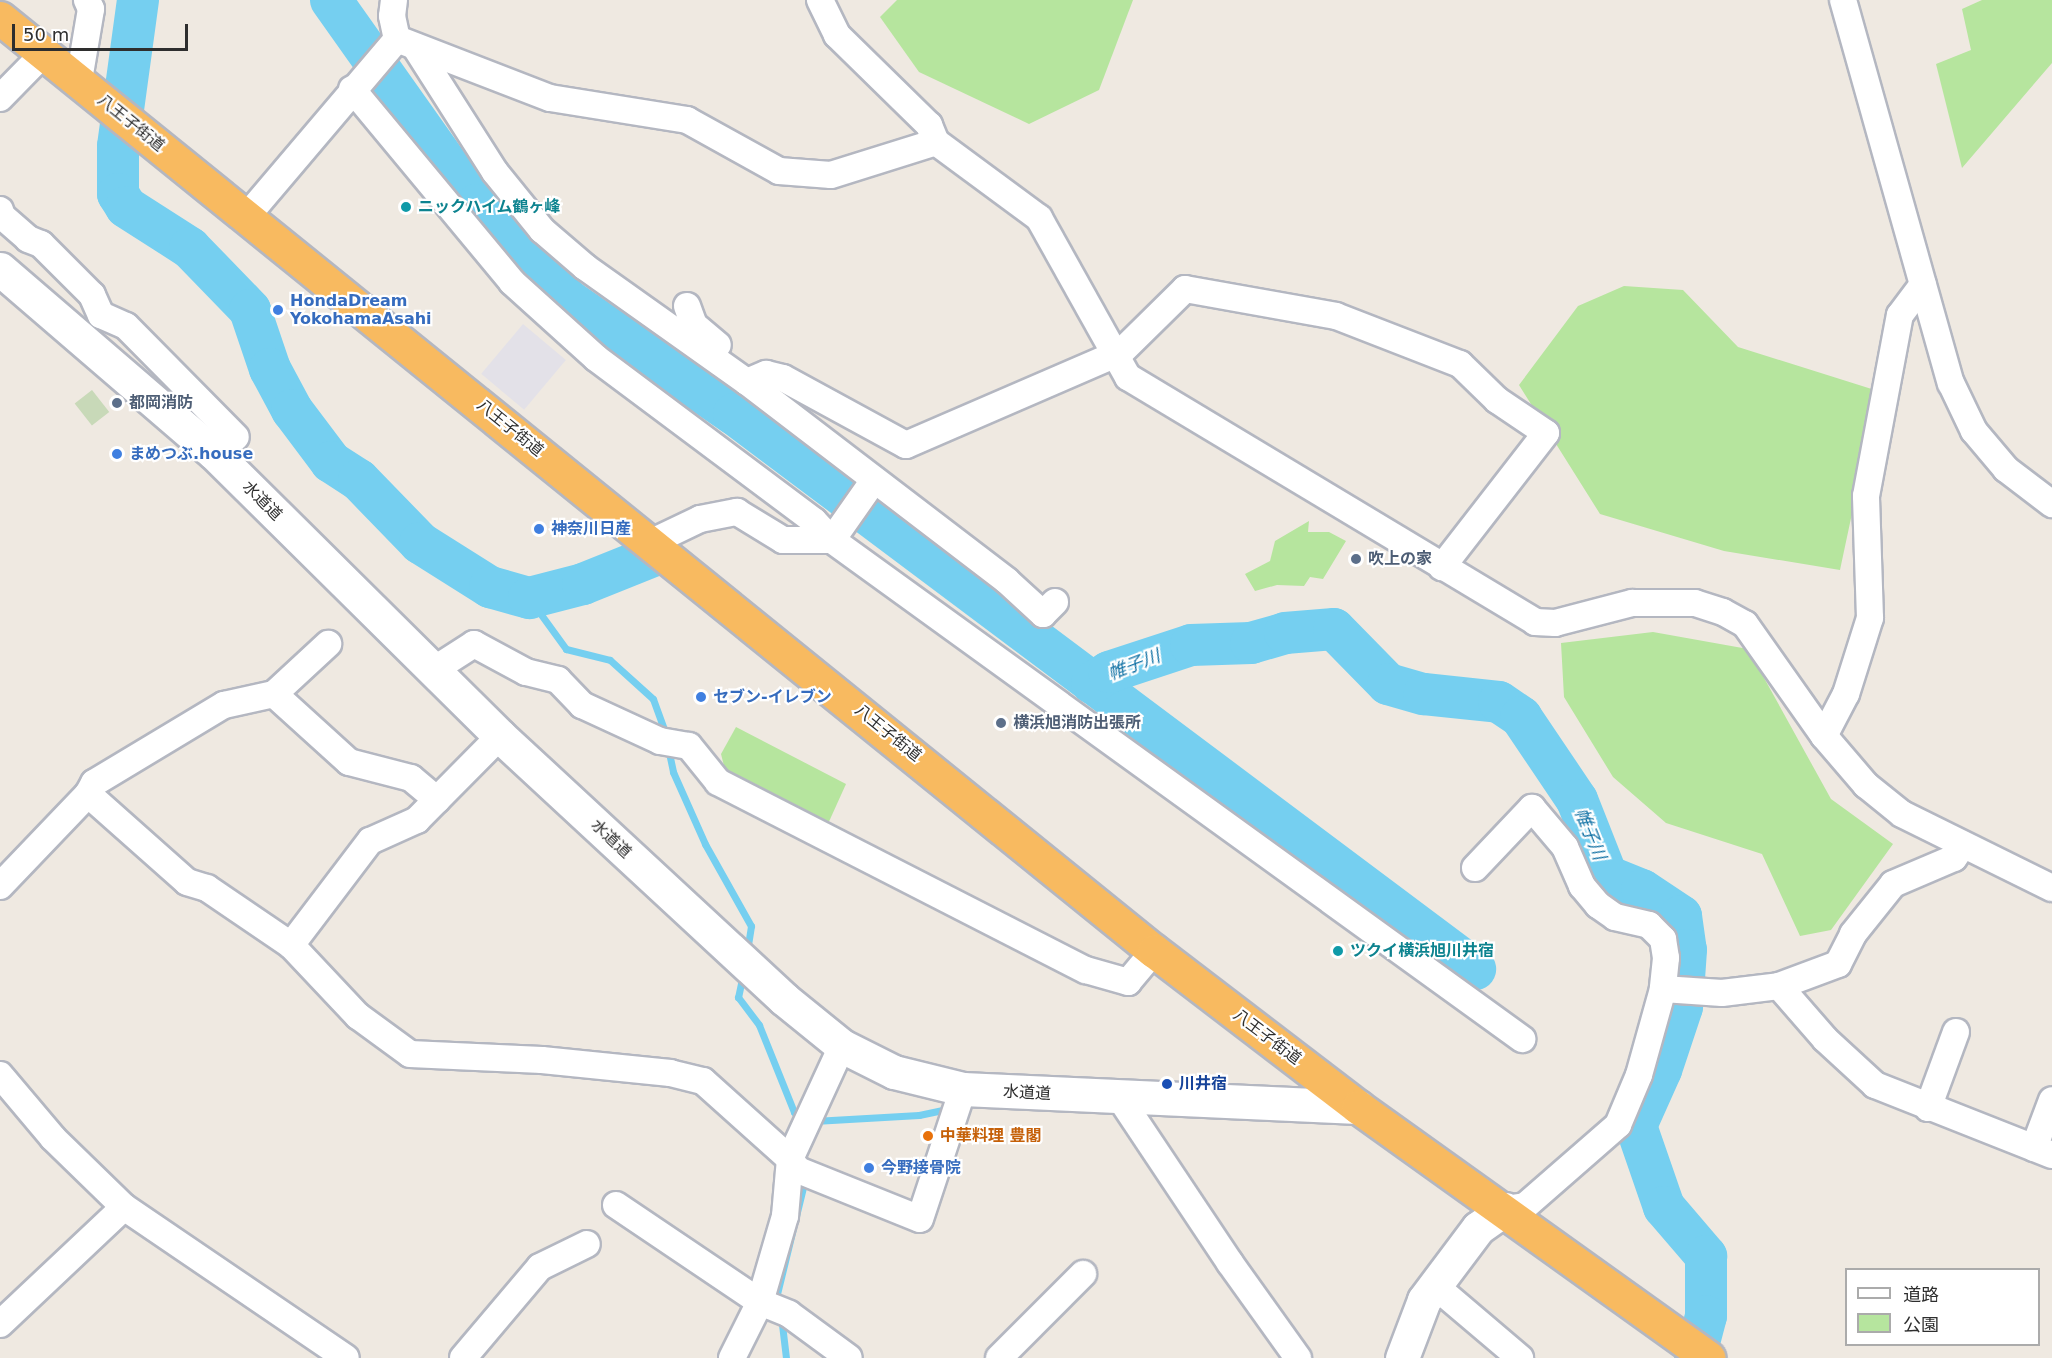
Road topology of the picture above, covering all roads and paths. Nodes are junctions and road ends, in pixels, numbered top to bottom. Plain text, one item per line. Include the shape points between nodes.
1 (87, 0) edge
2 (394, 0) edge
3 (820, 0) edge
4 (1844, 0) edge
5 (0, 18) edge
6 (402, 43) junction
7 (44, 53) junction
8 (359, 81) junction
9 (84, 85) junction
10 (0, 98) edge
11 (936, 142) junction
12 (0, 210) edge
13 (247, 216) junction
14 (0, 269) edge
15 (1923, 285) junction
16 (687, 306) dead end
17 (1115, 356) junction
18 (742, 378) junction
19 (236, 437) dead end
20 (872, 483) junction
21 (2052, 504) edge
22 (837, 533) junction
23 (652, 542) junction
24 (1442, 567) junction
25 (1055, 602) dead end
26 (328, 644) dead end
27 (432, 671) junction
28 (274, 694) junction
29 (500, 736) junction
30 (1824, 736) junction
31 (88, 794) junction
32 (437, 800) junction
33 (1963, 845) junction
34 (1475, 868) dead end
35 (0, 886) edge
36 (2052, 888) edge
37 (291, 945) junction
38 (1154, 951) junction
39 (1779, 986) junction
40 (1679, 990) junction
41 (1956, 1032) dead end
42 (1522, 1039) dead end
43 (842, 1046) junction
44 (0, 1075) edge
45 (963, 1089) junction
46 (1120, 1098) junction
47 (2052, 1100) edge
48 (1358, 1107) junction
49 (1928, 1108) junction
50 (2043, 1152) edge
51 (790, 1159) junction
52 (616, 1205) dead end
53 (124, 1207) junction
54 (1505, 1209) junction
55 (587, 1244) dead end
56 (1083, 1274) dead end
57 (1434, 1285) junction
58 (760, 1302) junction
59 (0, 1324) edge
60 (1693, 1352) edge
61 (346, 1358) edge
62 (463, 1358) edge
63 (732, 1358) edge
64 (849, 1358) edge
65 (999, 1358) edge
66 (1298, 1358) edge
67 (1402, 1358) edge
68 (1520, 1358) edge

1 - 9 street via 91,9
2 - 6 street via 392,16
3 - 11 street via 837,35 929,125
4 - 15 street
5 - 7 highway, 八王子街道
6 - 8 street
6 - 11 street via 550,98 687,120 779,171 831,175
6 - 18 street via 542,230 585,267
7 - 9 highway, 八王子街道
7 - 10 street
8 - 13 street
8 - 22 street via 512,282 596,358 814,521
9 - 13 highway, 八王子街道
11 - 17 street via 1039,218
12 - 19 street via 2,216 28,239 41,244 92,295 102,315 126,326
13 - 23 highway, 八王子街道
14 - 27 street, 水道道 via 214,453
15 - 21 street via 1951,383 1974,431 2006,469
15 - 30 street via 1900,315 1866,496 1870,618 1846,694
16 - 18 street via 694,325 737,360
17 - 18 street via 906,445 783,378 766,374
17 - 24 street via 1128,377
17 - 24 street via 1185,289 1336,316 1460,364 1497,400 1546,433
18 - 20 street
20 - 22 street
20 - 25 street via 1007,581 1043,614
22 - 23 street via 783,540 737,512 700,519
22 - 42 street
23 - 38 highway, 八王子街道
24 - 30 street via 1535,622 1555,624 1632,603 1695,603 1724,612 1745,624
26 - 28 street
27 - 29 street, 水道道
27 - 38 street via 474,644 526,672 558,681 582,705 660,741 689,746 718,782 1086,970 1128,982
28 - 31 street via 224,705 94,783
28 - 32 street via 349,762 411,778
29 - 32 street
29 - 43 street, 水道道 via 784,999
30 - 33 street via 1866,785 1902,814
31 - 35 street
31 - 37 street via 187,882 207,888
32 - 37 street via 417,820 370,841
33 - 36 street
33 - 39 street via 1954,858 1893,884 1853,934 1838,964
34 - 40 street via 1532,807 1565,847 1582,886 1598,905 1615,917 1649,925 1663,939
37 - 51 street via 358,1016 410,1054 542,1060 670,1073 703,1081
38 - 48 highway, 八王子街道
39 - 40 street via 1722,993
39 - 49 street via 1825,1039 1875,1085
40 - 54 street via 1618,1125 1526,1206
41 - 49 street
43 - 45 street, 水道道 via 894,1072
43 - 51 street
44 - 53 street via 53,1137
45 - 46 street, 水道道
45 - 51 street via 920,1219 798,1170
46 - 48 street, 水道道
46 - 66 street
47 - 50 street
48 - 54 highway, 八王子街道
49 - 50 street
51 - 58 street via 785,1216
52 - 58 street
53 - 59 street
53 - 61 street
54 - 57 street via 1478,1228
54 - 60 highway, 八王子街道
55 - 62 street via 540,1267
56 - 65 street
57 - 67 street via 1424,1300
57 - 68 street
58 - 63 street
58 - 64 street via 789,1314

